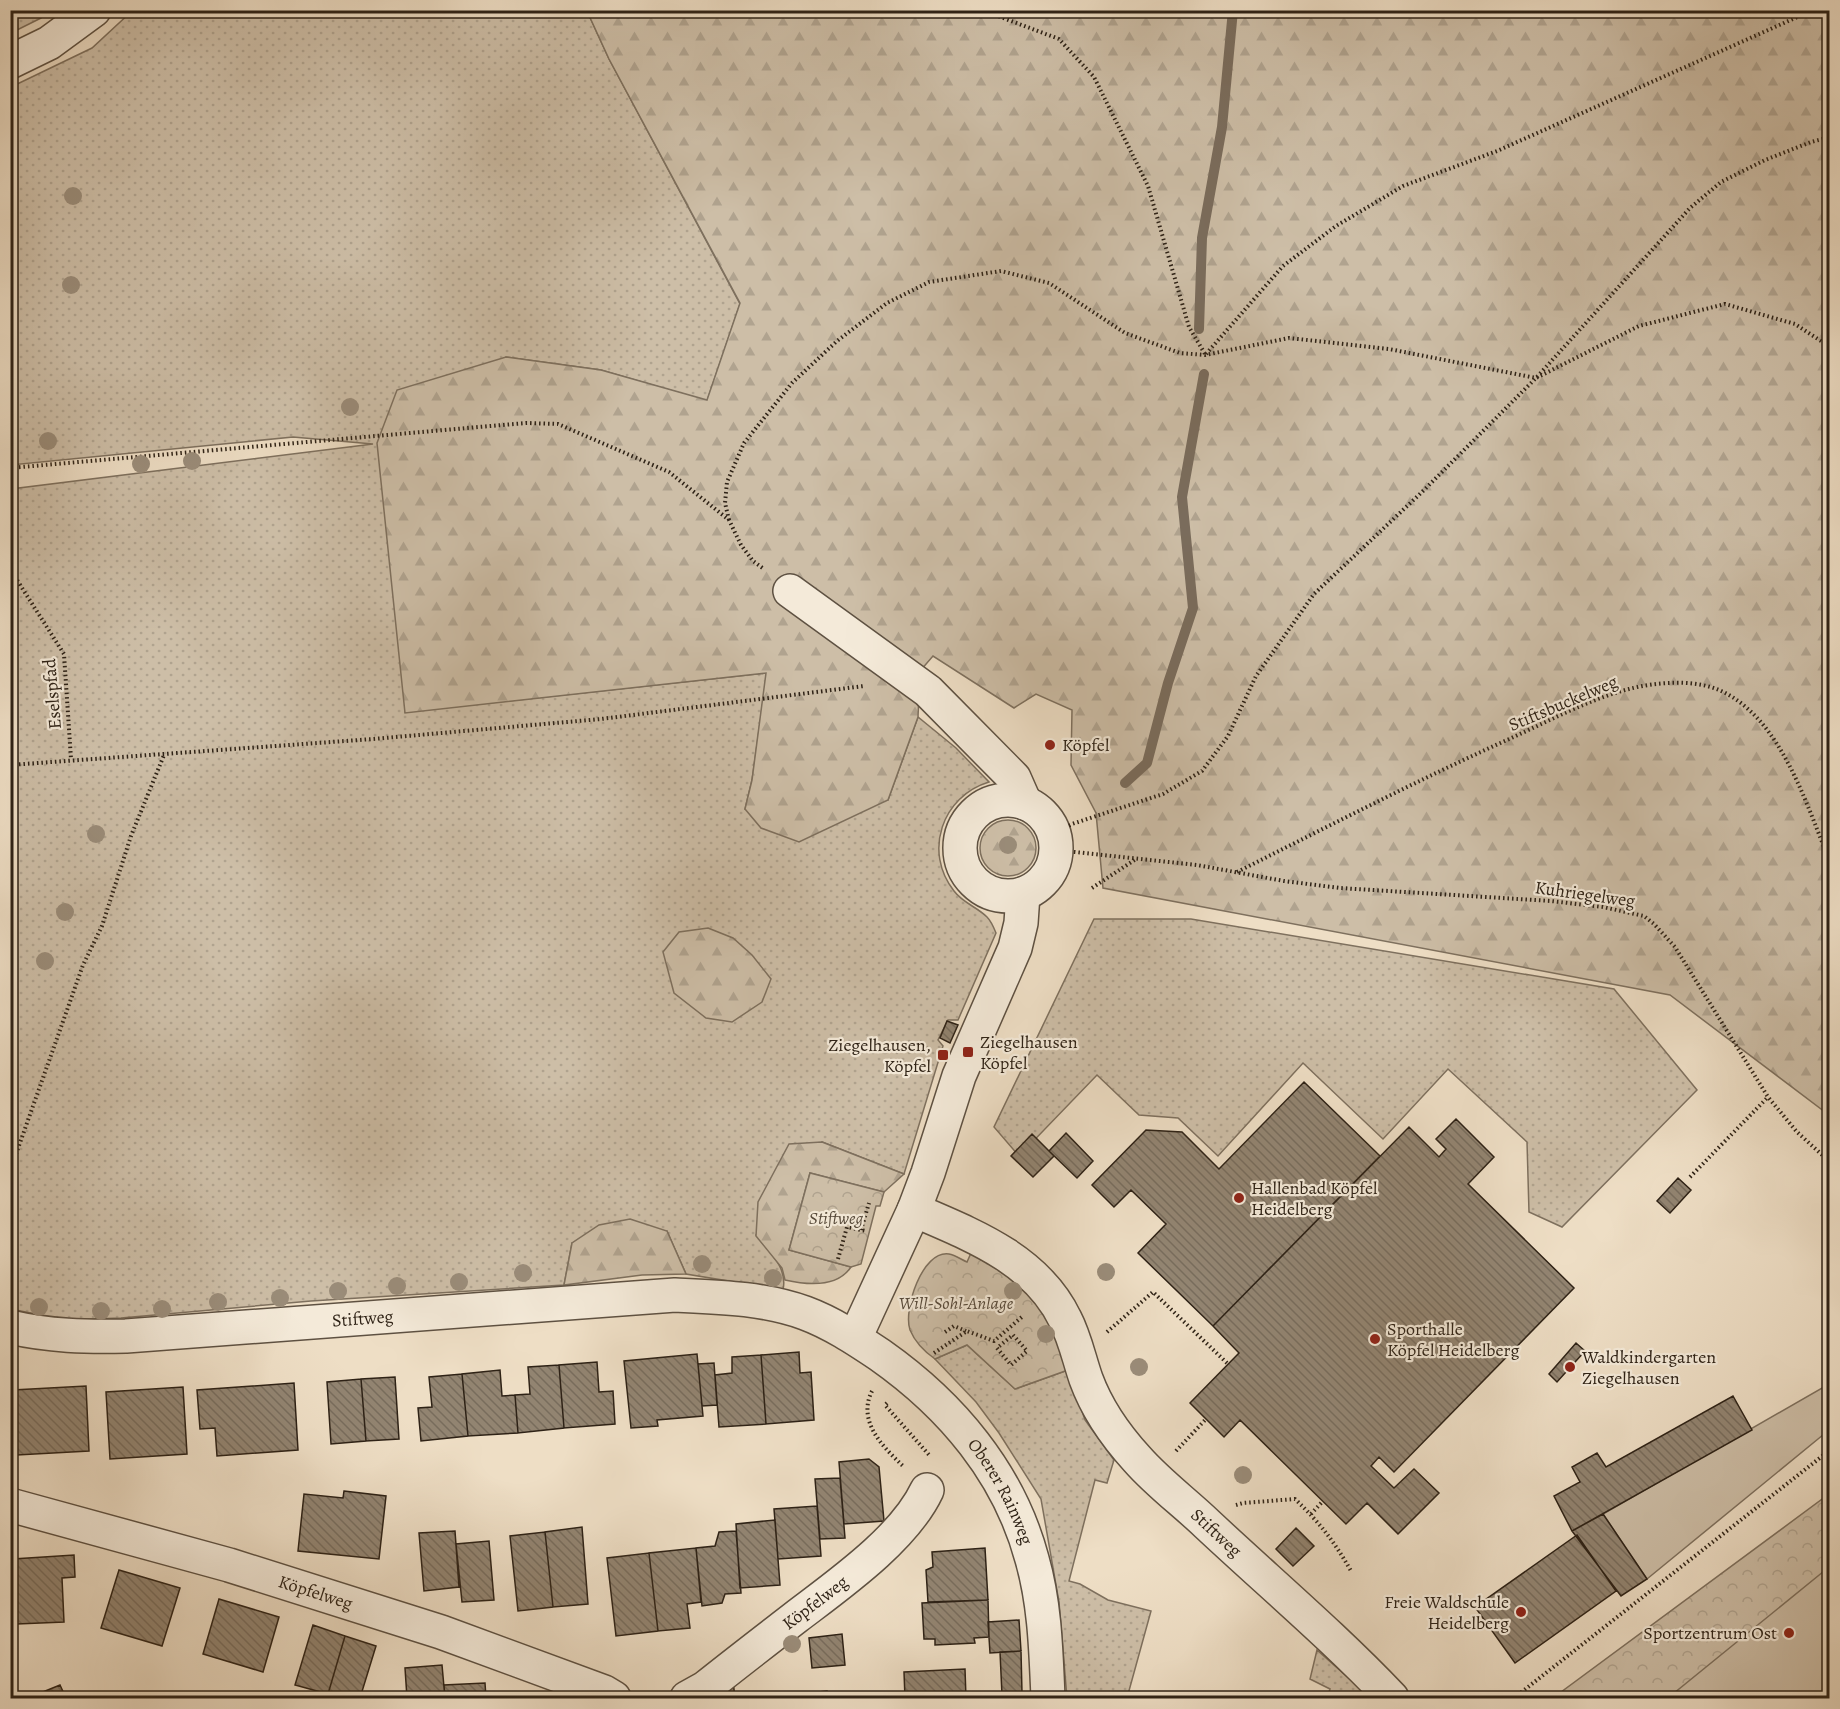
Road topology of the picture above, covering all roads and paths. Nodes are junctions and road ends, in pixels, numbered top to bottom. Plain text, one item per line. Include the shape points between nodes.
1 (94, 10) edge
2 (982, 10) edge
3 (1815, 10) edge
4 (1830, 18) edge
5 (10, 62) edge
6 (1830, 137) edge
7 (1830, 347) edge
8 (1205, 355) junction
9 (1536, 378) junction
10 (10, 468) edge
11 (729, 520) junction
12 (10, 569) edge
13 (790, 591) joint
14 (903, 672) junction
15 (164, 755) junction
16 (71, 759) junction
17 (10, 765) edge
18 (1025, 803) junction
19 (1054, 842) junction
20 (1137, 858) junction
21 (1830, 862) edge
22 (1237, 872) junction
23 (1092, 888) dead end
24 (1023, 894) junction
25 (1768, 1097) junction
26 (1830, 1162) edge
27 (10, 1171) edge
28 (1690, 1177) dead end
29 (869, 1203) dead end
30 (914, 1210) junction
31 (847, 1227) dead end
32 (861, 1230) dead end
33 (838, 1259) dead end
34 (1048, 1294) junction
35 (10, 1327) edge
36 (967, 1331) junction
37 (945, 1332) dead end
38 (1000, 1336) junction
39 (855, 1338) junction
40 (1005, 1341) junction
41 (1077, 1348) junction
42 (931, 1354) dead end
43 (892, 1364) junction
44 (1228, 1364) dead end
45 (1206, 1419) dead end
46 (1187, 1438) dead end
47 (1830, 1450) edge
48 (927, 1491) joint
49 (1323, 1501) dead end
50 (10, 1505) edge
51 (1311, 1514) junction
52 (1207, 1524) junction
53 (1351, 1571) dead end
54 (614, 1698) edge
55 (687, 1698) edge
56 (1048, 1698) edge
57 (1392, 1698) edge
58 (1514, 1698) edge

1 - 5 street via 49,43
2 - 8 path via 1059,39 1094,76 1148,186 1188,327
3 - 4 path
3 - 8 path via 1497,151 1403,186 1336,226 1283,266
6 - 9 path via 1765,160 1721,182 1690,208
7 - 9 path via 1795,324 1725,304 1639,326
8 - 9 path via 1289,338 1389,349
8 - 11 path via 1180,353 1125,333 1049,283 1001,271 929,282 887,303 853,328 769,409 733,463 725,503
9 - 19 path via 1314,594 1256,676 1228,736 1202,771 1163,794 1072,824
10 - 11 path via 518,424 558,424 669,472
11 - 13 path via 753,561
12 - 16 path, Eselspfad via 64,654
13 - 14 street
14 - 15 path via 858,688 601,719
14 - 18 street via 928,691 1014,778
15 - 16 path
15 - 27 path via 131,836 102,926 83,965
16 - 17 path
18 - 19 street via 1047,820
18 - 24 street via 997,801 980,809 963,831 960,850 964,868 983,889 1000,895
19 - 20 path, Kuhriegelweg
19 - 24 street via 1049,873
20 - 22 path, Kuhriegelweg
20 - 23 path
21 - 22 path, Stiftsbuckelweg via 1794,776 1767,729 1753,713 1719,690 1680,684 1649,685 1599,699 1454,764
22 - 25 path, Kuhriegelweg via 1340,888 1551,901 1644,916 1675,947
24 - 30 street via 1014,948 958,1076
25 - 26 path, Kuhriegelweg via 1801,1137
25 - 28 path
29 - 32 path
30 - 34 street, Stiftweg via 973,1235 1013,1258
30 - 39 street
31 - 33 path
34 - 38 path
34 - 41 street, Stiftweg via 1065,1319
35 - 39 street, Stiftweg via 82,1338 126,1336 675,1294 784,1307 830,1323
36 - 37 path via 954,1326
36 - 38 path via 994,1341
36 - 42 path
38 - 40 path
39 - 43 street, Oberer Rainweg
40 - 40 path via 1013,1335 1027,1351 1011,1365 997,1348
41 - 44 path via 1112,1329 1153,1292
41 - 52 street, Stiftweg via 1086,1380 1117,1437
43 - 48 path via 872,1390 867,1414 888,1451
43 - 56 street, Oberer Rainweg via 969,1436 1003,1487 1021,1525 1039,1587
45 - 46 path
47 - 58 path
48 - 55 street, Köpfelweg via 913,1514 864,1562 705,1688
49 - 51 path
50 - 54 street, Köpfelweg via 229,1564 510,1656
51 - 52 path via 1295,1499 1243,1503 1222,1511
51 - 53 path via 1335,1542
52 - 57 street, Stiftweg

